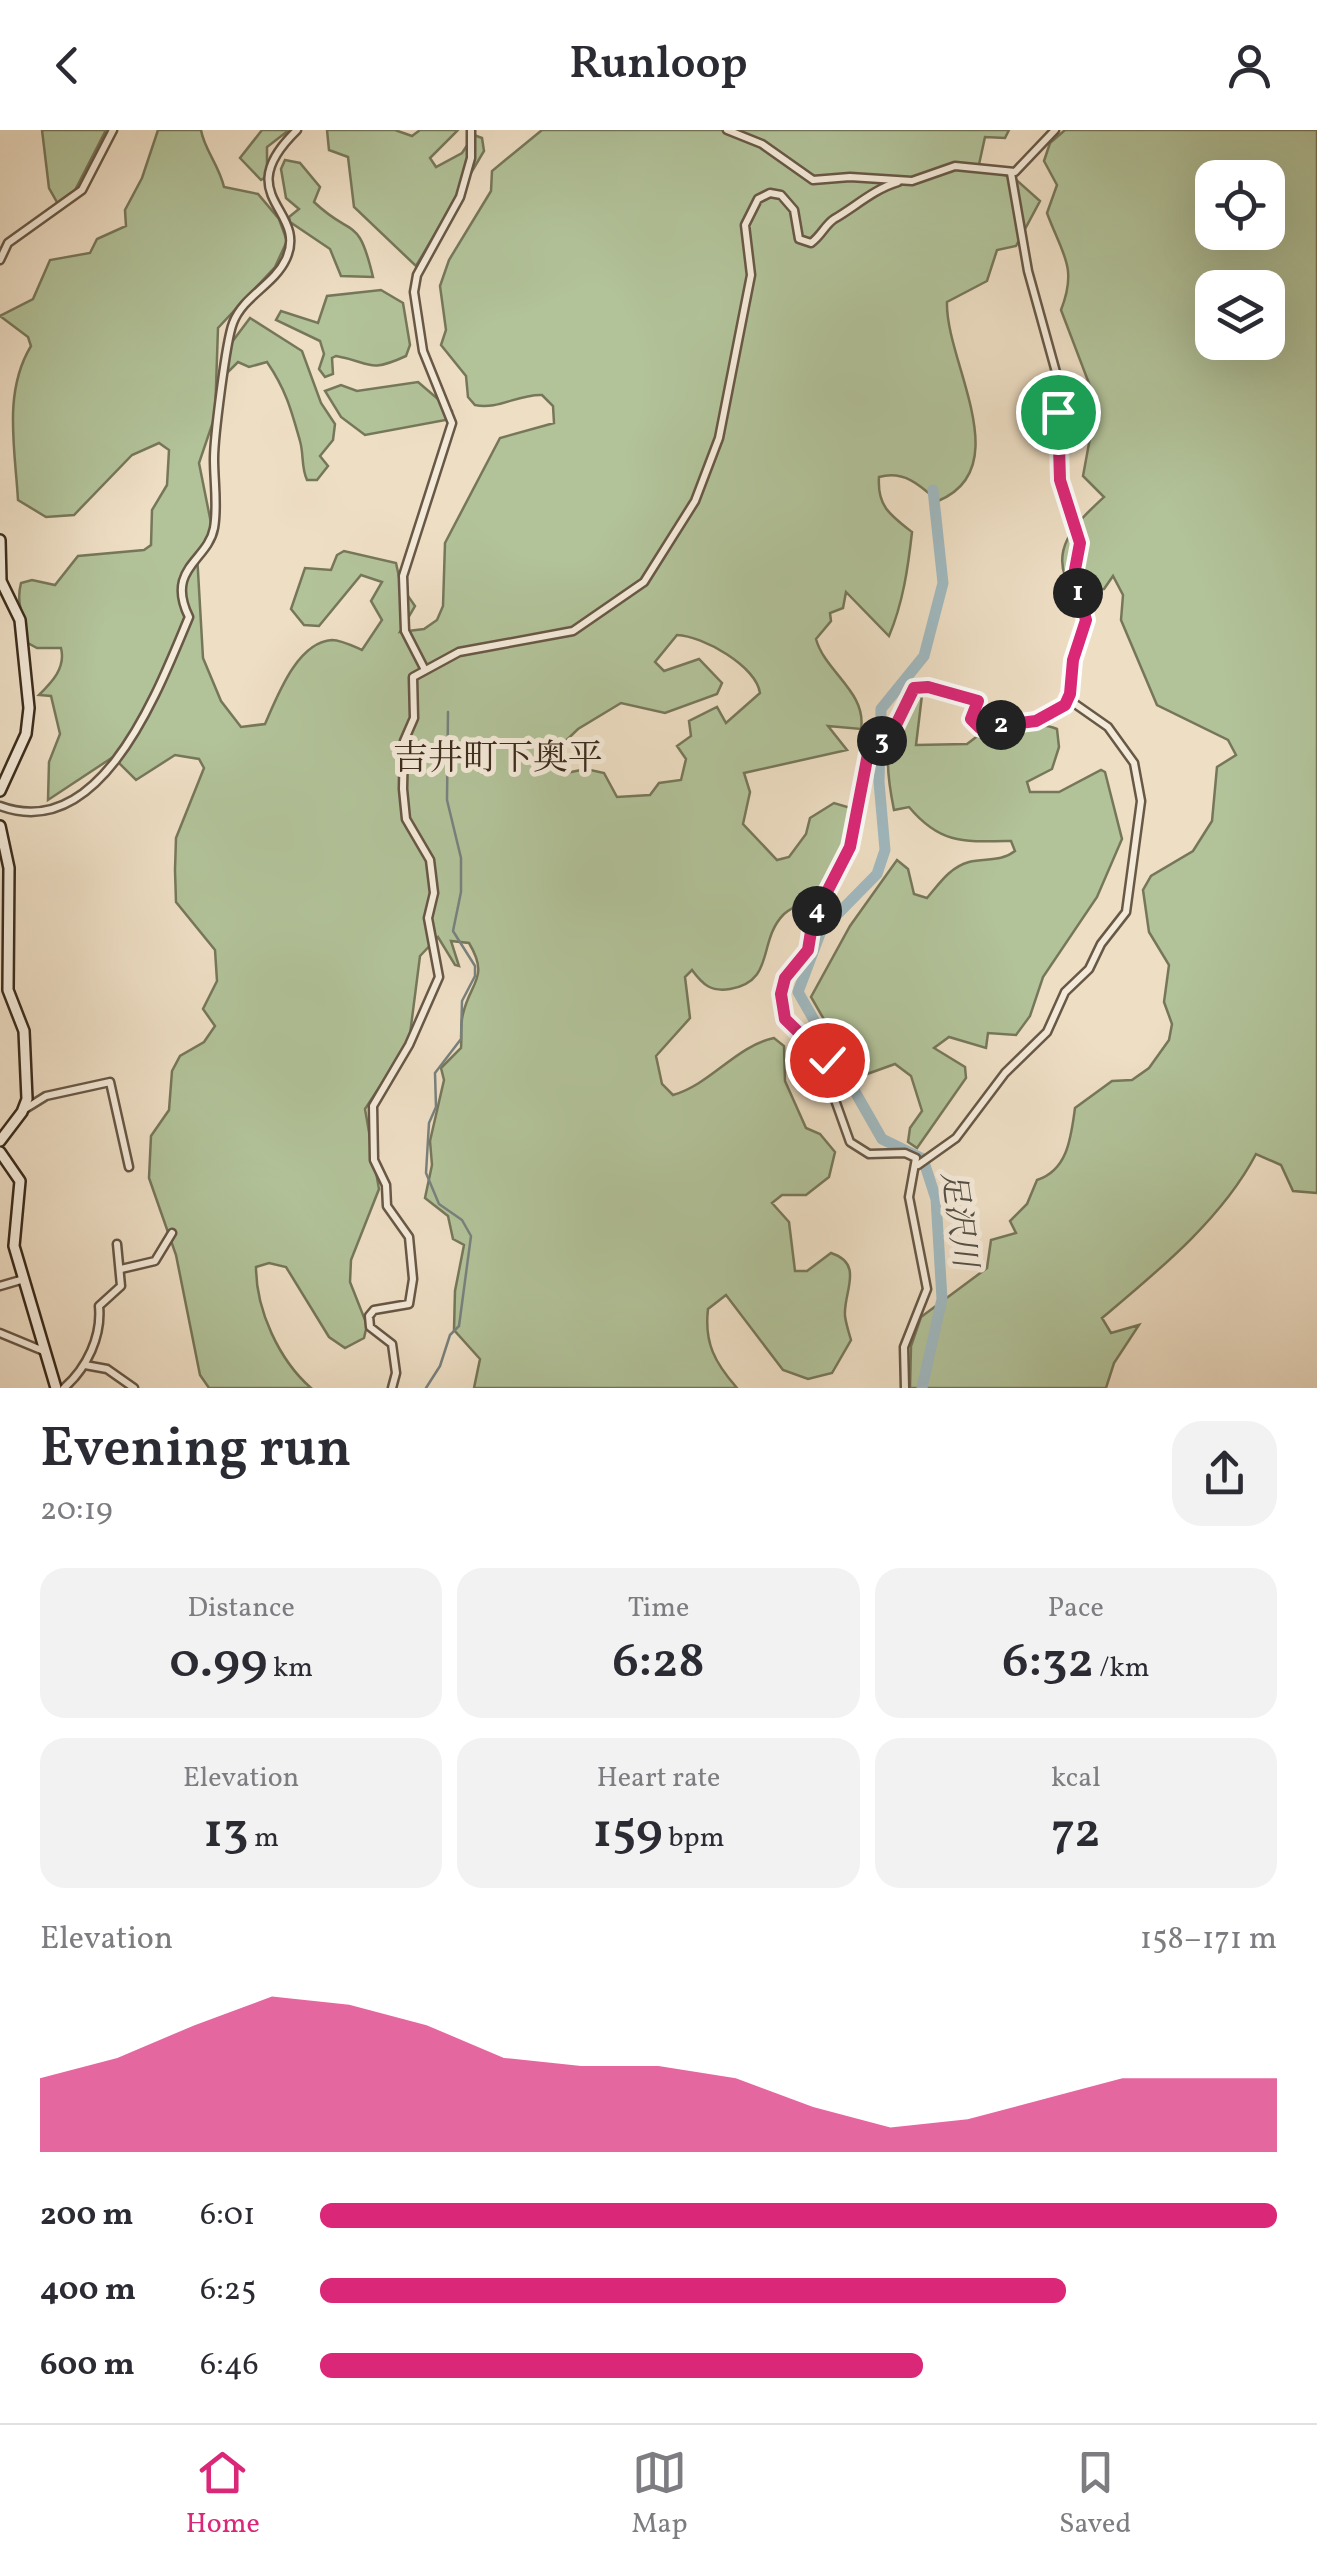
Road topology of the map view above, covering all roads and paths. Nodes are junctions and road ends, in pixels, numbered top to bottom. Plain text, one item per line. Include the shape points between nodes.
1 (113, 130) edge
2 (296, 130) edge
3 (472, 130) edge
4 (727, 130) edge
5 (1056, 130) edge
6 (1011, 173) junction
7 (898, 182) junction
8 (0, 260) edge
9 (0, 540) edge
10 (424, 668) junction
11 (1068, 699) junction
12 (0, 791) edge
13 (0, 806) edge
14 (0, 826) edge
15 (24, 1109) junction
16 (0, 1142) edge
17 (0, 1152) edge
18 (130, 1166) dead end
19 (916, 1166) junction
20 (172, 1233) dead end
21 (117, 1244) dead end
22 (121, 1268) junction
23 (25, 1278) junction
24 (0, 1286) edge
25 (0, 1333) edge
26 (46, 1352) junction
27 (85, 1365) junction
28 (56, 1388) edge
29 (64, 1388) edge
30 (134, 1388) edge
31 (392, 1388) edge
32 (905, 1388) edge

1 - 8 street via 82,190 8,243
2 - 13 street via 272,154 268,170 290,250 233,323 215,438 214,527 187,570 188,617 162,679 126,746 81,795 32,814
3 - 10 street via 460,198 414,292 423,351 452,423 403,576 404,631
4 - 7 street via 762,144 813,180
5 - 6 street
6 - 7 street via 955,166
6 - 11 street via 1028,271 1059,384 1060,480 1080,543 1074,575 1086,620
7 - 10 street via 831,220 812,243 799,239 794,210 781,195 758,199 745,226 750,286 719,438 696,501 644,582 573,631 458,652
9 - 12 street via 0,581 20,620 30,708 26,734
10 - 31 street via 413,677 404,789 406,819 430,860 434,892 428,918 440,978 373,1106 374,1160 387,1206 409,1237 413,1280 409,1304 369,1316 370,1327 392,1344
11 - 19 street via 1108,727 1134,763 1141,801 1126,912 1089,969 1065,992 1047,1032 1005,1072 956,1138
11 - 19 street via 1036,721 980,728 971,719 978,701 914,688 892,733 868,754 850,847 813,919 808,950 785,978 782,1012 827,1060 850,1142 869,1154 915,1156
14 - 15 street via 9,868 8,990 24,1031
15 - 16 street
15 - 18 street via 46,1096 110,1082
17 - 23 street via 20,1182 10,1245
19 - 32 street via 909,1197 927,1289 904,1348
20 - 22 street via 154,1261
21 - 22 street
22 - 27 street via 120,1288 99,1306
23 - 24 street
23 - 26 street
25 - 26 street
26 - 28 street
27 - 29 street
27 - 30 street via 107,1369

